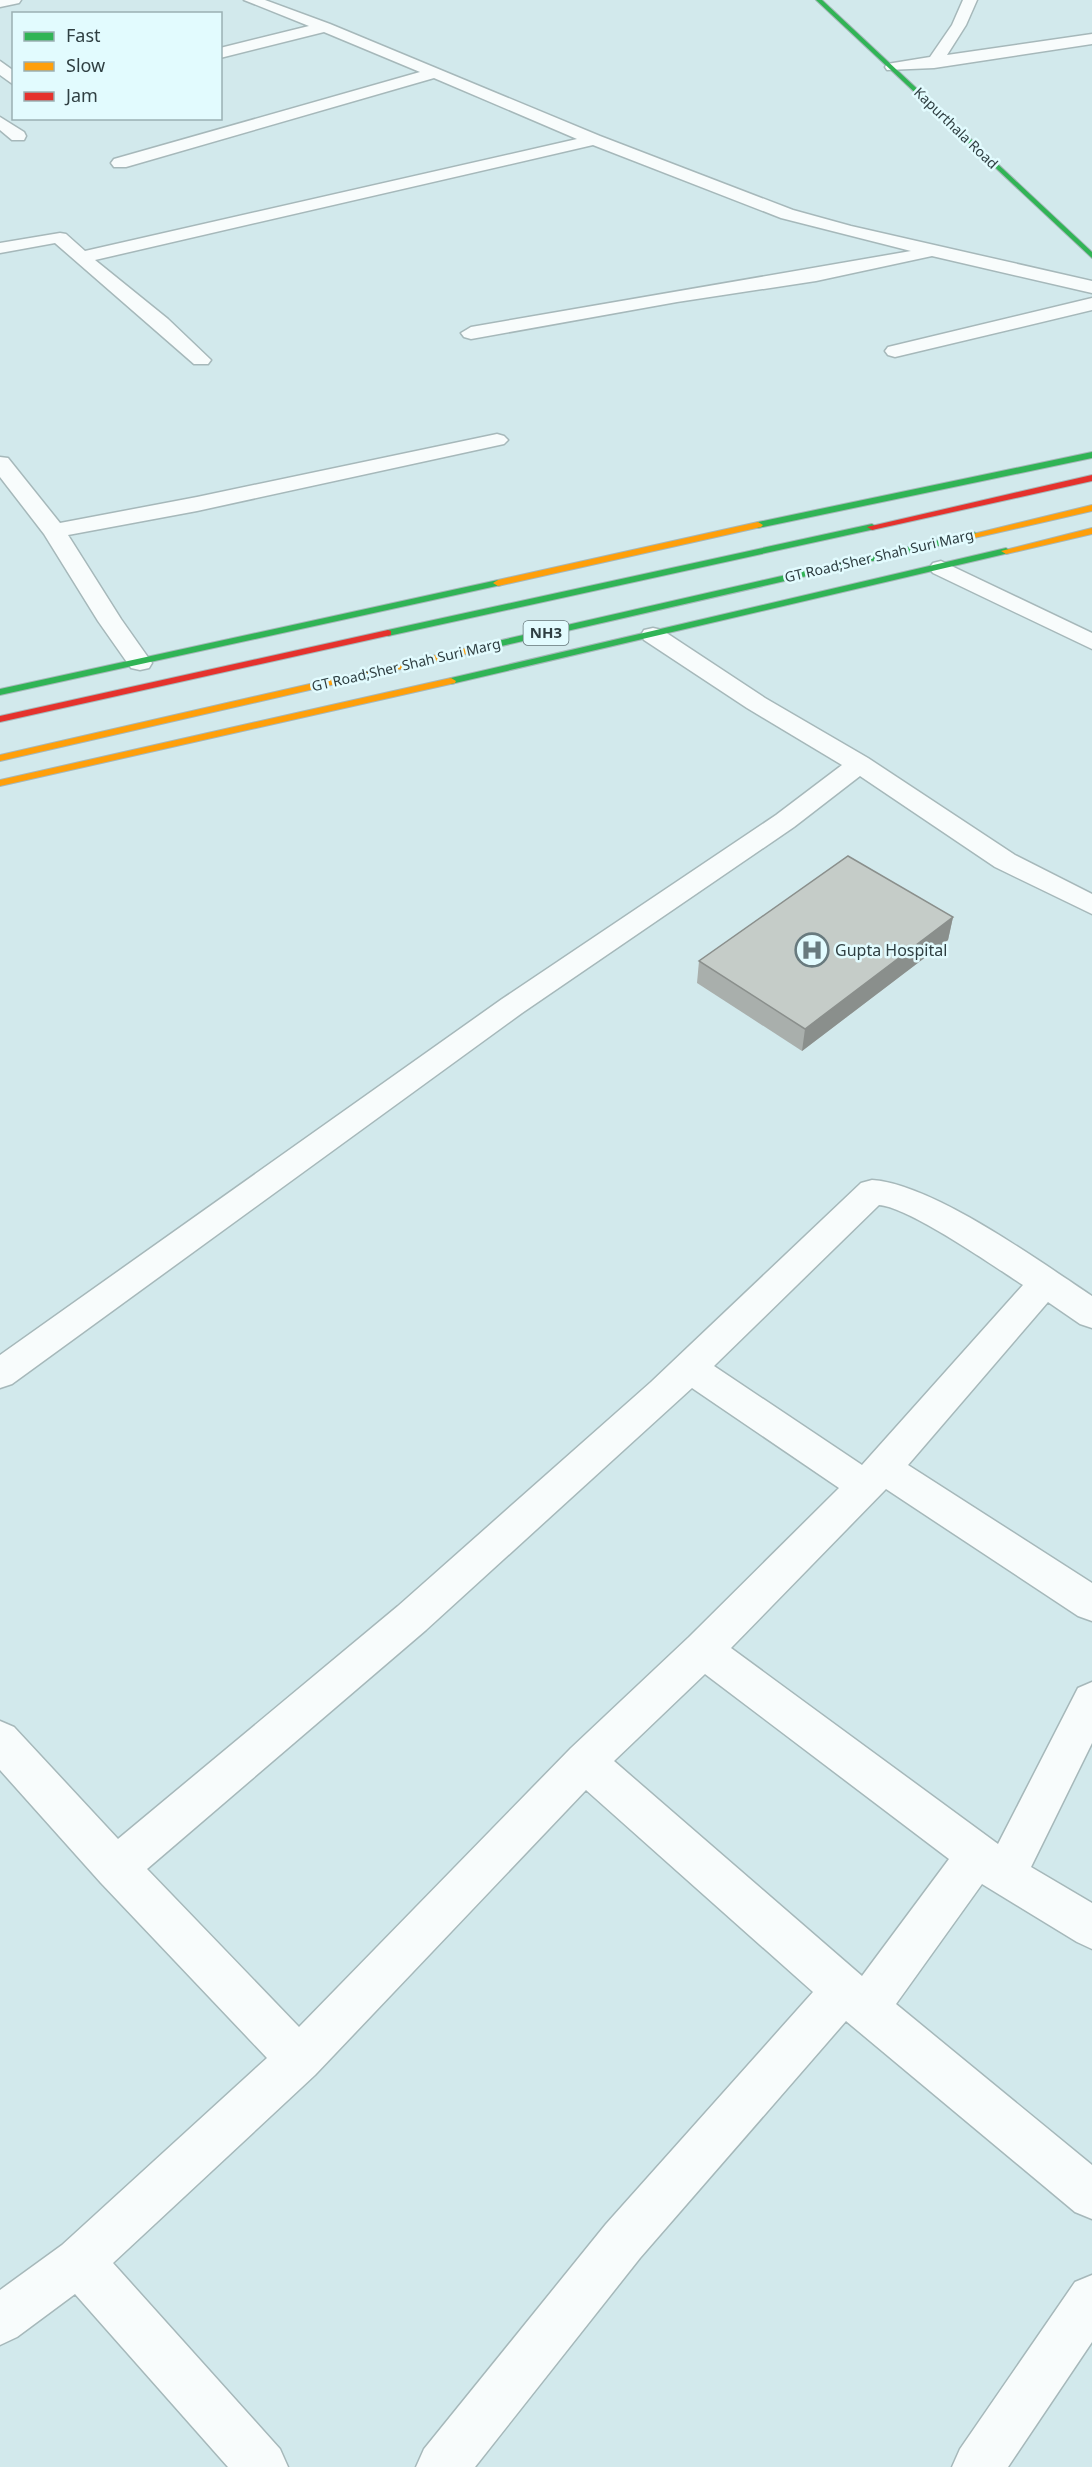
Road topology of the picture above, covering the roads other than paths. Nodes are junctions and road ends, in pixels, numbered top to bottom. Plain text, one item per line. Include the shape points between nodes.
1 (14, 0) edge
2 (251, 0) edge
3 (819, 0) edge
4 (970, 0) edge
5 (0, 3) edge
6 (325, 27) junction
7 (1092, 39) edge
8 (222, 53) edge
9 (934, 63) junction
10 (0, 66) edge
11 (893, 67) junction
12 (435, 73) junction
13 (12, 78) edge
14 (0, 122) edge
15 (18, 136) dead end
16 (594, 140) junction
17 (120, 162) dead end
18 (0, 248) edge
19 (935, 252) junction
20 (1092, 256) edge
21 (81, 258) junction
22 (1092, 287) edge
23 (1092, 304) edge
24 (471, 333) dead end
25 (896, 351) dead end
26 (201, 360) dead end
27 (497, 440) dead end
28 (1092, 455) edge
29 (0, 463) edge
30 (1092, 478) edge
31 (1092, 508) edge
32 (54, 531) junction
33 (1092, 531) edge
34 (941, 568) junction
35 (653, 635) junction
36 (1092, 642) edge
37 (140, 663) junction
38 (0, 692) edge
39 (0, 719) edge
40 (0, 758) edge
41 (859, 764) junction
42 (0, 783) edge
43 (1092, 905) edge
44 (1045, 1283) junction
45 (1092, 1314) edge
46 (690, 1368) junction
47 (0, 1374) edge
48 (874, 1478) junction
49 (1092, 1604) edge
50 (703, 1650) junction
51 (1092, 1701) edge
52 (0, 1740) edge
53 (585, 1762) junction
54 (992, 1865) junction
55 (116, 1868) junction
56 (1092, 1927) edge
57 (855, 1998) junction
58 (299, 2059) junction
59 (1092, 2195) edge
60 (79, 2262) junction
61 (1092, 2299) edge
62 (0, 2320) edge
63 (262, 2467) edge
64 (441, 2467) edge
65 (978, 2467) edge

1 - 5 street
2 - 6 street
3 - 11 main road, Kapurthala Road
4 - 9 street
6 - 8 street
6 - 12 street
7 - 9 street
9 - 11 street
10 - 13 street
11 - 20 main road, Kapurthala Road
12 - 16 street
12 - 17 street
14 - 15 street
16 - 19 street via 787,214
16 - 21 street
18 - 21 street via 57,237
19 - 22 street
19 - 24 street
21 - 26 street
23 - 25 street
27 - 32 street
28 - 37 main road
29 - 32 street
30 - 39 main road, GT Road;Sher Shah Suri Marg / NH3
31 - 40 main road, GT Road;Sher Shah Suri Marg / NH3
32 - 37 street
33 - 34 main road
34 - 35 main road
34 - 36 street
35 - 41 street
35 - 42 main road
37 - 38 main road
41 - 43 street via 1005,861
41 - 47 street via 785,821 502,1013
44 - 45 street
44 - 46 street via 905,1198 878,1190 867,1196
44 - 48 street
46 - 48 street
46 - 55 street via 412,1618
48 - 49 street
48 - 50 street
50 - 53 street
50 - 54 street
51 - 54 street
52 - 55 street
53 - 57 street
53 - 58 street
54 - 56 street
54 - 57 street
55 - 58 street
57 - 59 street
57 - 64 street via 623,2241
58 - 60 street
60 - 62 street
60 - 63 street
61 - 65 street

